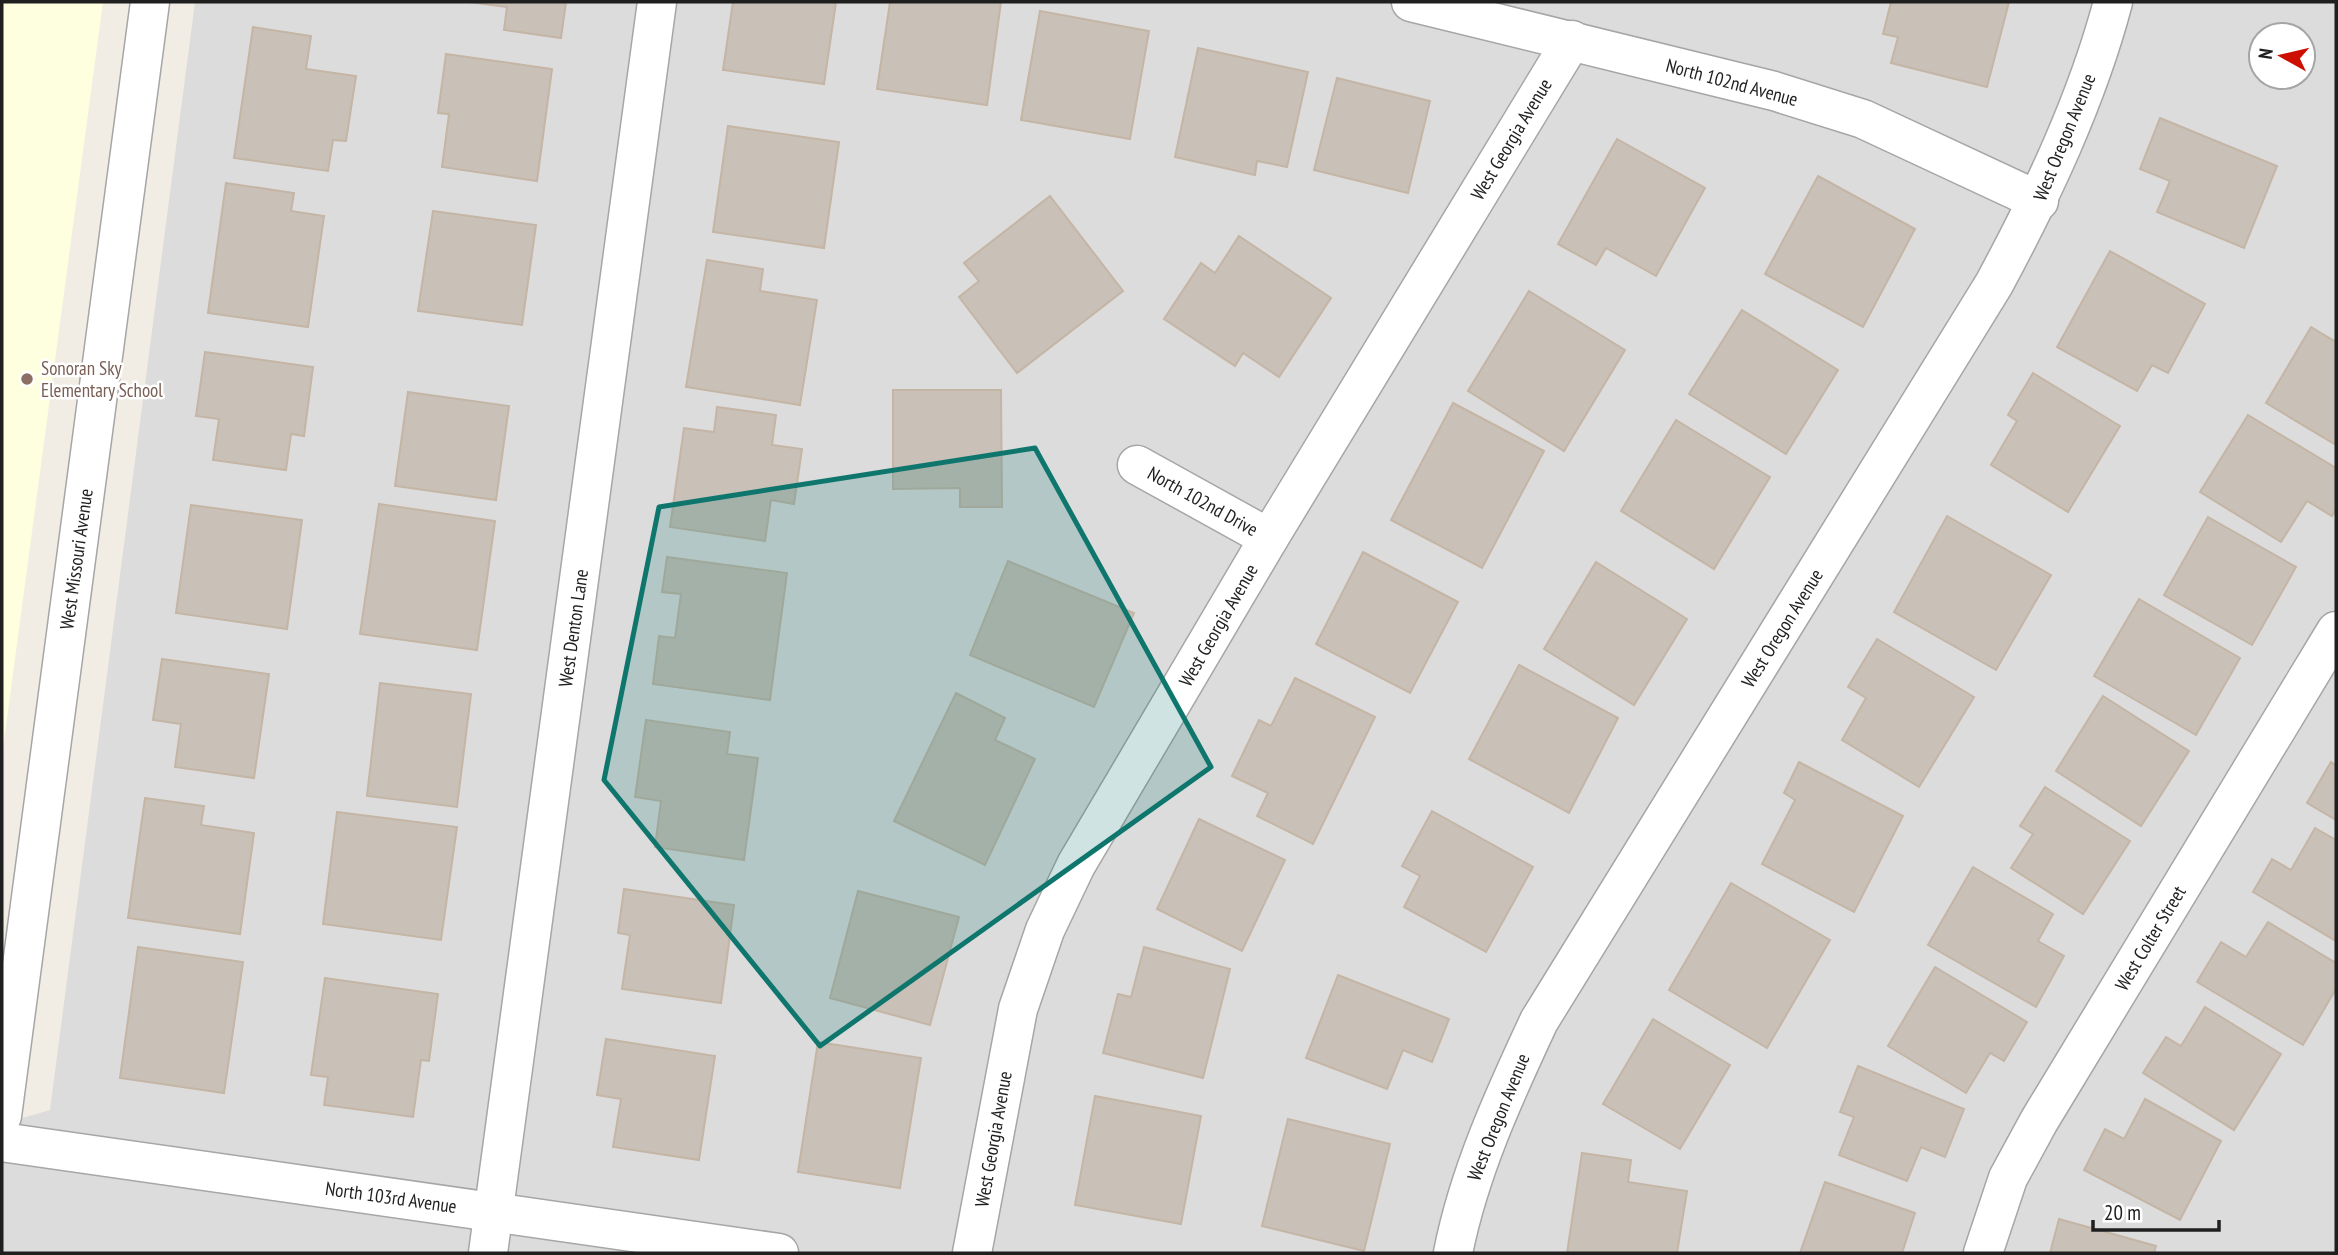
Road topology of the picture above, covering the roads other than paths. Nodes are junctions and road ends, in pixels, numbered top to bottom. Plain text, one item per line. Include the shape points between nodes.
1 (150, 2) edge
2 (657, 2) edge
3 (1411, 2) edge
4 (2113, 2) edge
5 (1572, 40) junction
6 (2039, 201) junction
7 (1137, 465) dead end
8 (1269, 538) junction
9 (2336, 631) edge
10 (2, 1116) edge
11 (2, 1142) edge
12 (494, 1212) junction
13 (488, 1253) edge
14 (779, 1253) edge
15 (972, 1253) edge
16 (1453, 1253) edge
17 (1983, 1253) edge

1 - 10 street, West Missouri Avenue
2 - 12 street, West Denton Lane
3 - 5 street, North 102nd Avenue
4 - 6 street, West Oregon Avenue
5 - 6 street, North 102nd Avenue via 1774,91 1863,119
5 - 8 street, West Georgia Avenue
6 - 16 street, West Oregon Avenue via 1994,284 1539,1021 1483,1147
7 - 8 street, North 102nd Drive
8 - 15 street, West Georgia Avenue via 1076,865 1045,930 1018,1009
9 - 17 street, West Colter Street via 2039,1121 2008,1178
11 - 12 street, North 103rd Avenue
12 - 13 street, West Denton Lane
12 - 14 street, North 103rd Avenue

